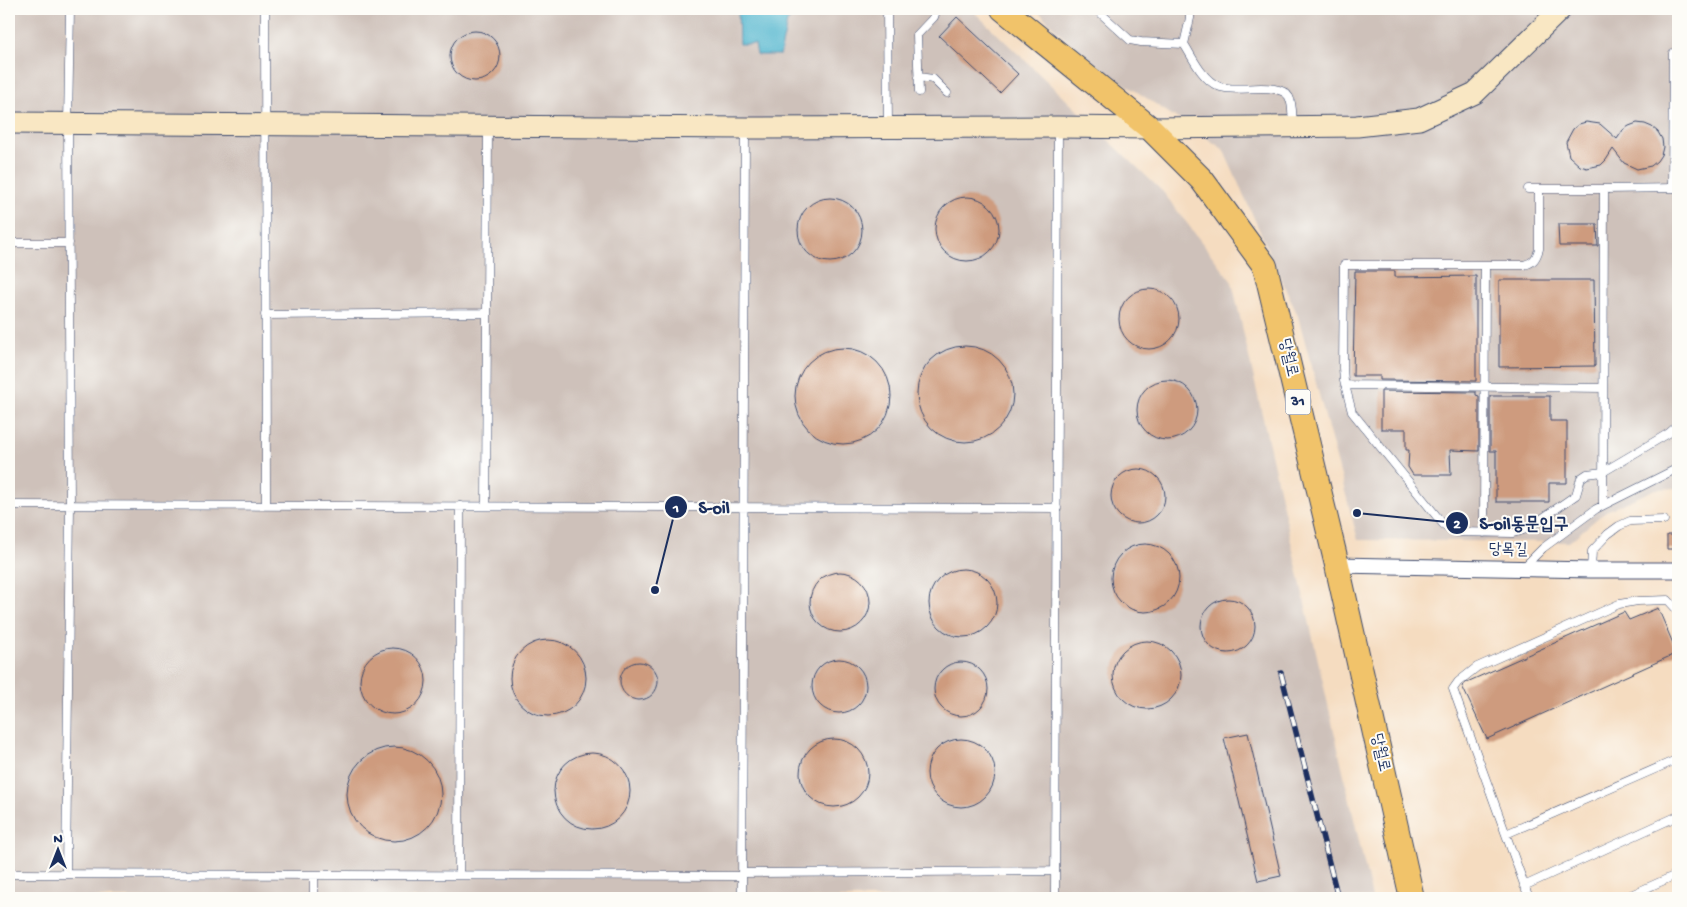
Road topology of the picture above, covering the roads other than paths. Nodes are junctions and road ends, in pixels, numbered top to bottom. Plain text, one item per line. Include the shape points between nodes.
1 (70, 9) edge
2 (264, 9) edge
3 (887, 9) edge
4 (935, 9) edge
5 (1003, 9) edge
6 (1096, 9) edge
7 (1190, 9) edge
8 (1561, 9) edge
9 (1184, 44) junction
10 (1673, 53) dead end
11 (918, 77) junction
12 (919, 92) dead end
13 (947, 93) dead end
14 (9, 123) edge
15 (68, 124) junction
16 (264, 125) junction
17 (488, 126) junction
18 (1058, 127) junction
19 (1294, 127) junction
20 (745, 128) junction
21 (888, 128) junction
22 (1150, 128) junction
23 (1675, 188) edge
24 (1528, 189) dead end
25 (1539, 189) junction
26 (1604, 189) junction
27 (9, 243) edge
28 (68, 243) junction
29 (1485, 265) junction
30 (487, 313) junction
31 (265, 315) junction
32 (1345, 385) junction
33 (1485, 387) junction
34 (1603, 388) junction
35 (1678, 425) edge
36 (1678, 470) edge
37 (1603, 472) junction
38 (9, 505) edge
39 (70, 505) junction
40 (1603, 505) junction
41 (266, 506) junction
42 (460, 506) junction
43 (486, 506) junction
44 (744, 507) junction
45 (1057, 508) junction
46 (1664, 520) dead end
47 (1484, 533) junction
48 (1337, 565) junction
49 (1522, 569) junction
50 (1591, 570) junction
51 (1678, 570) edge
52 (1678, 612) edge
53 (1678, 759) edge
54 (1678, 816) edge
55 (1506, 834) junction
56 (1055, 871) junction
57 (9, 874) edge
58 (66, 874) junction
59 (742, 874) junction
60 (1678, 874) edge
61 (314, 875) junction
62 (459, 875) junction
63 (1524, 886) junction
64 (314, 898) edge
65 (742, 898) edge
66 (1055, 898) edge
67 (1412, 898) edge
68 (1529, 898) edge
69 (1624, 898) edge

1 - 15 lane
2 - 16 lane
3 - 21 lane
4 - 11 lane via 934,17 917,35
5 - 22 main road, 당월로 / 31
6 - 9 lane via 1130,40
7 - 9 lane
8 - 19 main road via 1475,93 1419,119 1357,126
9 - 19 lane via 1201,71 1216,86 1283,91 1289,97
10 - 23 lane
11 - 12 lane
11 - 13 lane via 933,79
14 - 15 main road
15 - 16 main road
15 - 28 lane
16 - 17 main road
16 - 31 lane
17 - 20 main road
17 - 30 lane
18 - 21 main road
18 - 22 main road
18 - 45 lane
19 - 22 main road
20 - 21 main road
20 - 44 lane
22 - 48 main road, 당월로 / 31 via 1202,180 1265,266
23 - 26 lane
24 - 25 lane
25 - 26 lane
25 - 29 lane via 1537,256 1532,263 1524,265
26 - 34 lane
27 - 28 lane
28 - 39 lane
29 - 32 lane via 1344,265
29 - 33 lane
30 - 31 lane
30 - 43 lane
31 - 41 lane
32 - 33 lane
32 - 47 lane via 1352,412 1358,421 1443,524 1456,532
33 - 34 lane
33 - 47 lane
34 - 37 lane
35 - 37 lane
36 - 40 lane
37 - 40 lane
37 - 47 lane via 1581,478 1576,495 1527,529 1513,533
38 - 39 lane
39 - 41 lane
39 - 58 lane
40 - 49 lane via 1543,548
41 - 42 lane
42 - 43 lane
42 - 62 lane
43 - 44 lane
44 - 45 lane
44 - 59 lane
45 - 56 lane
46 - 50 lane via 1630,521 1619,526 1592,551
48 - 49 street, 당목길
48 - 67 main road, 당월로 / 31
49 - 50 street, 당목길
50 - 51 street, 당목길
52 - 55 lane via 1668,600 1619,604 1477,666 1458,682 1453,689
53 - 55 lane
54 - 63 lane
55 - 63 lane
56 - 59 lane
56 - 66 lane
57 - 58 lane
58 - 61 lane
59 - 62 lane
59 - 65 lane
60 - 69 lane
61 - 62 lane
61 - 64 lane
63 - 68 lane

